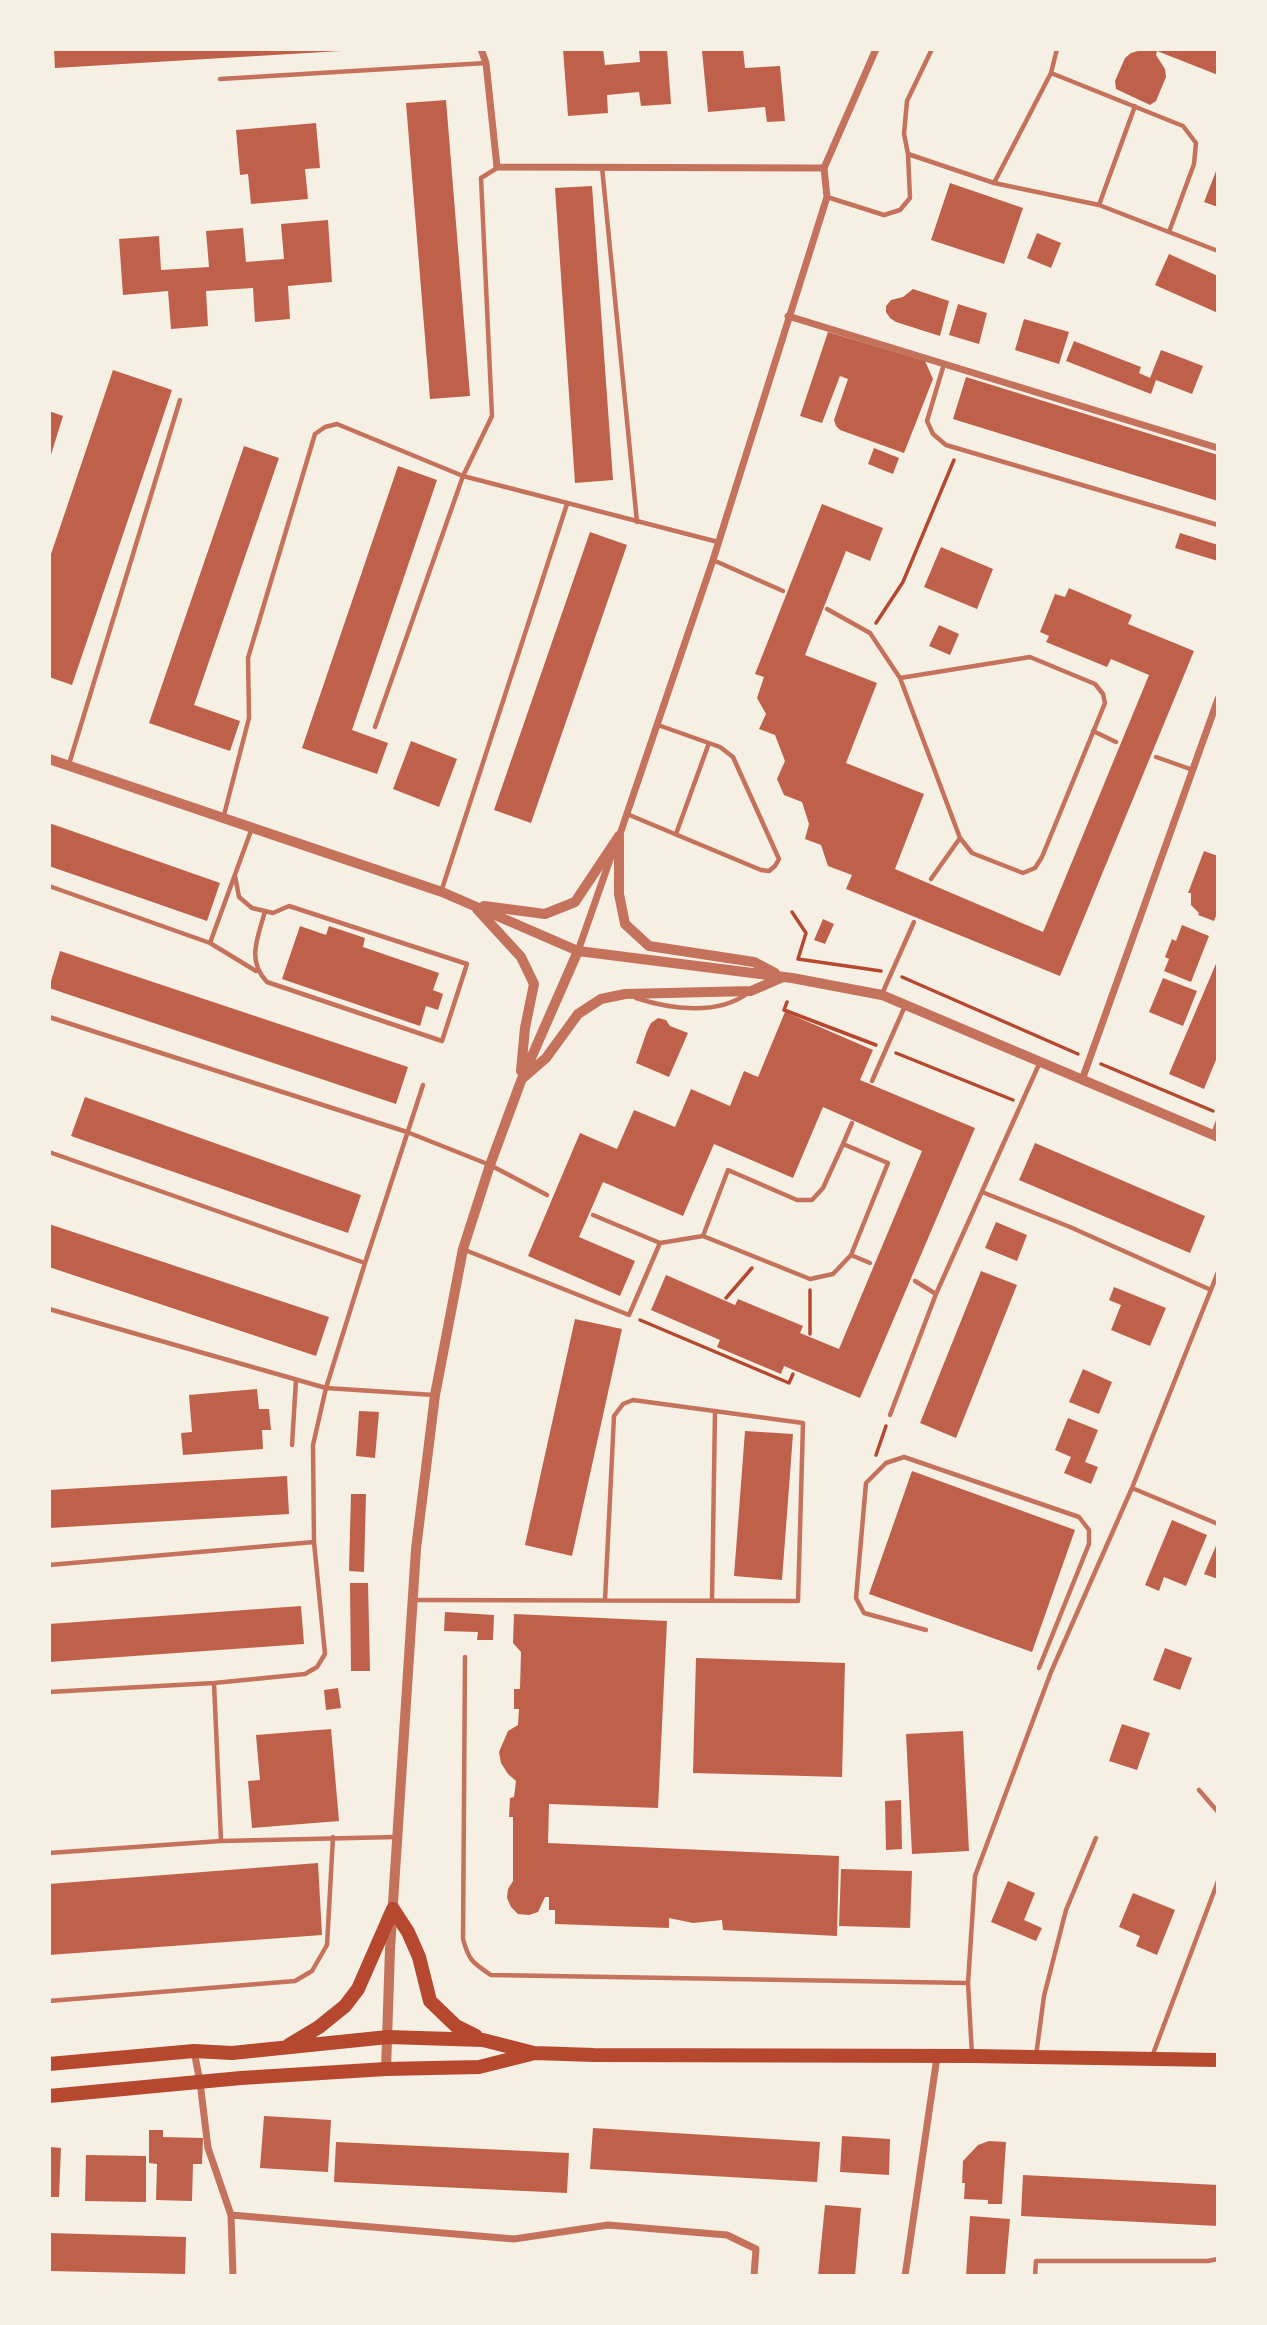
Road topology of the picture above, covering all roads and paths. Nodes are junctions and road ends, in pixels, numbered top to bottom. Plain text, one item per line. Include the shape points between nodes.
1 (481, 49) edge
2 (876, 49) edge
3 (932, 49) edge
4 (1056, 49) edge
5 (486, 63) junction
6 (1051, 72) junction
7 (220, 79) dead end
8 (1135, 106) junction
9 (908, 154) junction
10 (602, 166) junction
11 (497, 167) junction
12 (824, 168) junction
13 (994, 183) junction
14 (827, 197) junction
15 (1100, 205) junction
16 (1169, 232) junction
17 (1218, 251) edge
18 (788, 316) junction
19 (944, 364) junction
20 (180, 400) dead end
21 (1218, 448) edge
22 (959, 449) junction
23 (463, 476) junction
24 (567, 504) junction
25 (637, 522) junction
26 (1218, 525) edge
27 (718, 541) junction
28 (713, 560) junction
29 (783, 591) dead end
30 (827, 609) dead end
31 (870, 633) junction
32 (901, 678) junction
33 (1218, 699) edge
34 (658, 725) junction
35 (375, 727) dead end
36 (1093, 731) junction
37 (709, 743) junction
38 (1116, 743) dead end
39 (1156, 757) dead end
40 (49, 759) edge
41 (68, 765) junction
42 (1194, 770) junction
43 (627, 814) junction
44 (223, 818) junction
45 (253, 828) junction
46 (676, 834) junction
47 (619, 836) junction
48 (960, 838) junction
49 (235, 876) junction
50 (931, 879) dead end
51 (49, 886) edge
52 (442, 891) junction
53 (472, 904) junction
54 (265, 911) junction
55 (792, 912) dead end
56 (914, 922) dead end
57 (210, 943) junction
58 (578, 951) junction
59 (257, 972) junction
60 (892, 973) junction
61 (783, 977) junction
62 (882, 995) junction
63 (787, 1002) dead end
64 (905, 1006) junction
65 (49, 1017) edge
66 (886, 1049) junction
67 (1089, 1059) junction
68 (1040, 1062) junction
69 (1082, 1080) junction
70 (521, 1081) junction
71 (872, 1081) dead end
72 (423, 1085) dead end
73 (1022, 1104) junction
74 (1218, 1114) edge
75 (1218, 1121) edge
76 (852, 1123) dead end
77 (407, 1132) junction
78 (1215, 1136) edge
79 (843, 1143) junction
80 (49, 1152) edge
81 (490, 1165) junction
82 (982, 1192) junction
83 (547, 1195) dead end
84 (593, 1215) dead end
85 (703, 1236) junction
86 (660, 1243) junction
87 (463, 1249) junction
88 (851, 1255) junction
89 (760, 1259) junction
90 (870, 1263) dead end
91 (365, 1264) junction
92 (1218, 1272) edge
93 (810, 1279) junction
94 (915, 1281) dead end
95 (1211, 1290) junction
96 (936, 1294) junction
97 (726, 1298) dead end
98 (49, 1309) edge
99 (629, 1315) junction
100 (810, 1334) dead end
101 (793, 1374) dead end
102 (296, 1380) junction
103 (326, 1388) junction
104 (435, 1395) junction
105 (715, 1411) junction
106 (890, 1415) joint
107 (292, 1445) dead end
108 (866, 1483) junction
109 (1132, 1488) junction
110 (1218, 1524) edge
111 (314, 1542) junction
112 (49, 1565) edge
113 (412, 1600) junction
114 (606, 1600) junction
115 (712, 1601) junction
116 (926, 1630) dead end
117 (465, 1657) dead end
118 (1039, 1668) dead end
119 (214, 1683) junction
120 (49, 1692) edge
121 (1199, 1790) dead end
122 (1218, 1811) edge
123 (332, 1837) junction
124 (397, 1838) junction
125 (1096, 1838) dead end
126 (221, 1841) junction
127 (49, 1853) edge
128 (1218, 1881) edge
129 (393, 1909) junction
130 (968, 1983) junction
131 (49, 2001) edge
132 (388, 2037) junction
133 (484, 2040) junction
134 (285, 2047) junction
135 (194, 2051) junction
136 (534, 2053) junction
137 (972, 2056) junction
138 (937, 2057) junction
139 (1036, 2057) junction
140 (1152, 2059) junction
141 (1218, 2060) edge
142 (49, 2064) edge
143 (386, 2069) junction
144 (200, 2082) junction
145 (49, 2096) edge
146 (231, 2215) junction
147 (1218, 2259) edge
148 (233, 2276) edge
149 (754, 2276) edge
150 (905, 2276) edge
151 (1035, 2276) edge

1 - 5 street
2 - 12 street
3 - 9 lane via 907,101 904,134
4 - 6 lane
5 - 7 lane
5 - 11 street
6 - 8 lane
6 - 13 lane
8 - 15 lane
8 - 16 lane via 1183,126 1196,143 1194,164
9 - 13 lane
9 - 14 lane via 910,198 900,210 884,215
10 - 11 street
10 - 12 street
10 - 25 lane
11 - 23 lane via 481,178 492,416
12 - 14 street
13 - 15 lane
14 - 18 street
15 - 16 lane
16 - 17 lane
18 - 19 street
18 - 27 street
19 - 21 street
19 - 22 lane via 927,421 933,434
20 - 41 lane
22 - 26 lane
22 - 31 path via 902,582
23 - 24 lane
23 - 35 lane
23 - 44 lane via 337,424 316,434 248,658 249,718
24 - 25 lane
24 - 52 lane
25 - 27 lane
27 - 28 street
28 - 29 lane
28 - 34 street
30 - 31 lane
31 - 32 lane
32 - 36 lane via 1030,657 1095,684 1105,704
32 - 48 lane
33 - 42 street
34 - 37 lane
34 - 43 street
36 - 38 lane
36 - 48 lane via 1035,868 1023,873 972,853
37 - 46 lane
37 - 46 lane via 733,757 779,859 769,871 761,870
39 - 42 lane
40 - 41 street
41 - 44 street
42 - 67 street
43 - 46 lane
43 - 47 street
44 - 45 street
45 - 49 lane
45 - 52 street
47 - 53 street via 575,902 545,914
47 - 58 street
47 - 61 street via 618,894 625,924 649,946 754,962
48 - 50 lane
49 - 54 lane via 239,897 252,908
49 - 57 lane
51 - 57 lane
52 - 53 street
53 - 58 street
53 - 70 street via 521,957 534,984
54 - 59 lane via 254,956
54 - 59 lane via 273,913 289,906 467,964 442,1041 267,982
55 - 60 path via 806,933 798,959
56 - 60 lane
57 - 59 lane
58 - 61 street
58 - 70 street
60 - 62 lane
60 - 67 path
61 - 62 street
61 - 70 street via 751,992 625,994 601,999 579,1014 546,1058
62 - 64 street
63 - 66 path via 785,1010
64 - 66 lane
64 - 68 street
65 - 77 lane
66 - 71 lane
66 - 73 path
67 - 69 street
67 - 74 path
68 - 69 street
68 - 73 lane
69 - 78 street
70 - 81 street
72 - 77 lane
73 - 82 lane
75 - 78 lane
76 - 79 lane
77 - 81 lane
77 - 91 lane
79 - 85 lane via 824,1188 812,1200 797,1200 728,1170
79 - 88 lane via 888,1163
80 - 91 lane
81 - 83 lane
81 - 87 street
82 - 95 lane
82 - 96 lane
84 - 86 lane
85 - 86 lane
85 - 89 lane
86 - 99 lane
87 - 99 lane
87 - 104 street
88 - 90 lane
88 - 93 lane via 833,1274
89 - 93 lane
89 - 97 path
91 - 103 lane
92 - 95 lane
93 - 100 path
94 - 96 lane
95 - 109 lane
96 - 106 lane
98 - 102 lane
99 - 101 path via 789,1383
102 - 103 lane
102 - 107 lane
103 - 104 lane
103 - 111 lane via 313,1445
104 - 113 street
105 - 114 lane via 633,1400 614,1416
105 - 115 lane
105 - 115 lane via 803,1423 798,1601
106 - 108 path
108 - 116 lane via 856,1598 864,1613
108 - 118 lane via 886,1463 904,1457 1079,1517 1089,1530 1089,1544
109 - 110 lane
109 - 130 lane via 1051,1672 975,1876
111 - 112 lane
111 - 119 lane via 325,1654 317,1667 305,1674
113 - 114 lane
113 - 124 street
114 - 115 lane
117 - 130 lane via 463,1940 468,1956 491,1975
119 - 120 lane
119 - 126 lane
121 - 122 lane
123 - 124 lane
123 - 126 lane
123 - 131 lane via 327,1945 312,1971 295,1981
124 - 129 street
125 - 139 lane via 1066,1910 1044,1996
126 - 127 lane
128 - 140 lane
129 - 132 street
129 - 133 main road via 419,1957 430,2001 456,2026
129 - 134 main road via 358,1989 345,2006
130 - 137 lane
132 - 133 main road
132 - 134 main road
132 - 143 street
133 - 136 main road
134 - 135 main road via 232,2053
135 - 142 main road
135 - 144 street
136 - 138 main road
136 - 143 main road via 479,2067
137 - 138 main road
137 - 139 main road
138 - 150 street
139 - 140 main road
140 - 141 main road
143 - 144 main road
144 - 145 main road
144 - 146 street via 208,2148
146 - 148 street
146 - 149 street via 514,2239 608,2225 727,2235 756,2249
147 - 151 lane via 1036,2261

